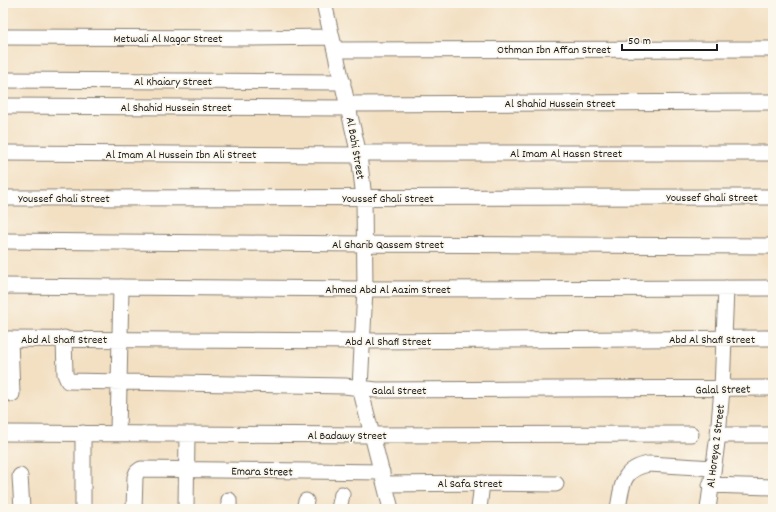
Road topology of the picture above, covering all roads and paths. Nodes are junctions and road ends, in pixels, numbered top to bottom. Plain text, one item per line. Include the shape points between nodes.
1 (324, 3) edge
2 (3, 37) edge
3 (334, 44) junction
4 (773, 49) edge
5 (3, 80) edge
6 (343, 82) junction
7 (773, 102) edge
8 (3, 106) edge
9 (348, 106) junction
10 (3, 153) edge
11 (773, 153) edge
12 (359, 154) junction
13 (773, 197) edge
14 (3, 198) edge
15 (364, 198) junction
16 (3, 241) edge
17 (365, 244) junction
18 (773, 246) edge
19 (3, 286) edge
20 (121, 287) junction
21 (726, 288) junction
22 (773, 288) edge
23 (365, 289) junction
24 (7, 338) edge
25 (64, 338) junction
26 (773, 338) edge
27 (120, 339) junction
28 (725, 339) junction
29 (364, 341) junction
30 (119, 381) junction
31 (360, 388) junction
32 (773, 388) edge
33 (722, 389) junction
34 (12, 394) dead end
35 (3, 433) edge
36 (83, 433) junction
37 (118, 433) junction
38 (188, 434) junction
39 (691, 434) dead end
40 (372, 435) junction
41 (718, 435) junction
42 (773, 435) edge
43 (713, 468) junction
44 (187, 470) junction
45 (20, 476) dead end
46 (384, 478) junction
47 (482, 483) junction
48 (556, 484) dead end
49 (710, 485) junction
50 (773, 487) edge
51 (22, 509) edge
52 (83, 509) edge
53 (134, 509) edge
54 (186, 509) edge
55 (391, 509) edge
56 (479, 509) edge
57 (618, 509) edge
58 (708, 509) edge

1 - 3 street, Al Bahi Street
2 - 3 street, Metwali Al Nagar Street via 246,38
3 - 4 street, Othman Ibn Affan Street
3 - 6 street, Al Bahi Street
5 - 6 street, Al Khaiary Street
6 - 9 street, Al Bahi Street
7 - 9 street, Al Shahid Hussein Street
8 - 9 street, Al Shahid Hussein Street
9 - 12 street, Al Bahi Street
10 - 12 street, Al Imam Al Hussein Ibn Ali Street
11 - 12 street, Al Imam Al Hassn Street
12 - 15 street, Al Bahi Street
13 - 15 street, Youssef Ghali Street
14 - 15 street, Youssef Ghali Street
15 - 17 street, Al Bahi Street
16 - 17 street, Al Gharib Qassem Street
17 - 18 street, Al Gharib Qassem Street
17 - 23 street, Al Bahi Street
19 - 20 street, Ahmed Abd Al Aazim Street
20 - 23 street, Ahmed Abd Al Aazim Street
20 - 27 street
21 - 22 street, Ahmed Abd Al Aazim Street
21 - 23 street, Ahmed Abd Al Aazim Street
21 - 28 street, Al Horeya 2 Street
23 - 29 street, Al Bahi Street
24 - 25 street, Abd Al Shafi Street
24 - 34 street
25 - 27 street, Abd Al Shafi Street
25 - 30 street, Galal Street via 65,374 68,381
26 - 28 street, Abd Al Shafi Street
27 - 29 street, Abd Al Shafi Street
27 - 30 street
28 - 29 street, Abd Al Shafi Street
28 - 33 street, Al Horeya 2 Street
29 - 31 street, Al Bahi Street
30 - 31 street, Galal Street
30 - 37 street
31 - 33 street, Galal Street
31 - 40 street, Al Bahi Street
32 - 33 street, Galal Street
33 - 41 street, Al Horeya 2 Street
35 - 36 street, Al Badawy Street
36 - 37 street, Al Badawy Street
36 - 52 street
37 - 38 street, Al Badawy Street
38 - 40 street, Al Badawy Street
38 - 44 street
39 - 40 street, Al Badawy Street
40 - 46 street, Al Bahi Street
41 - 42 street
41 - 43 street, Al Horeya 2 Street
43 - 49 street, Al Horeya 2 Street
43 - 57 street via 641,465 627,474 623,481
44 - 46 street, Emara Street
44 - 53 street, Emara Street via 137,472 134,477
44 - 54 street
45 - 51 street
46 - 47 street, Al Safa Street
46 - 55 street, Al Bahi Street
47 - 48 street, Al Safa Street
47 - 56 street
49 - 50 street
49 - 58 street, Al Horeya 2 Street

